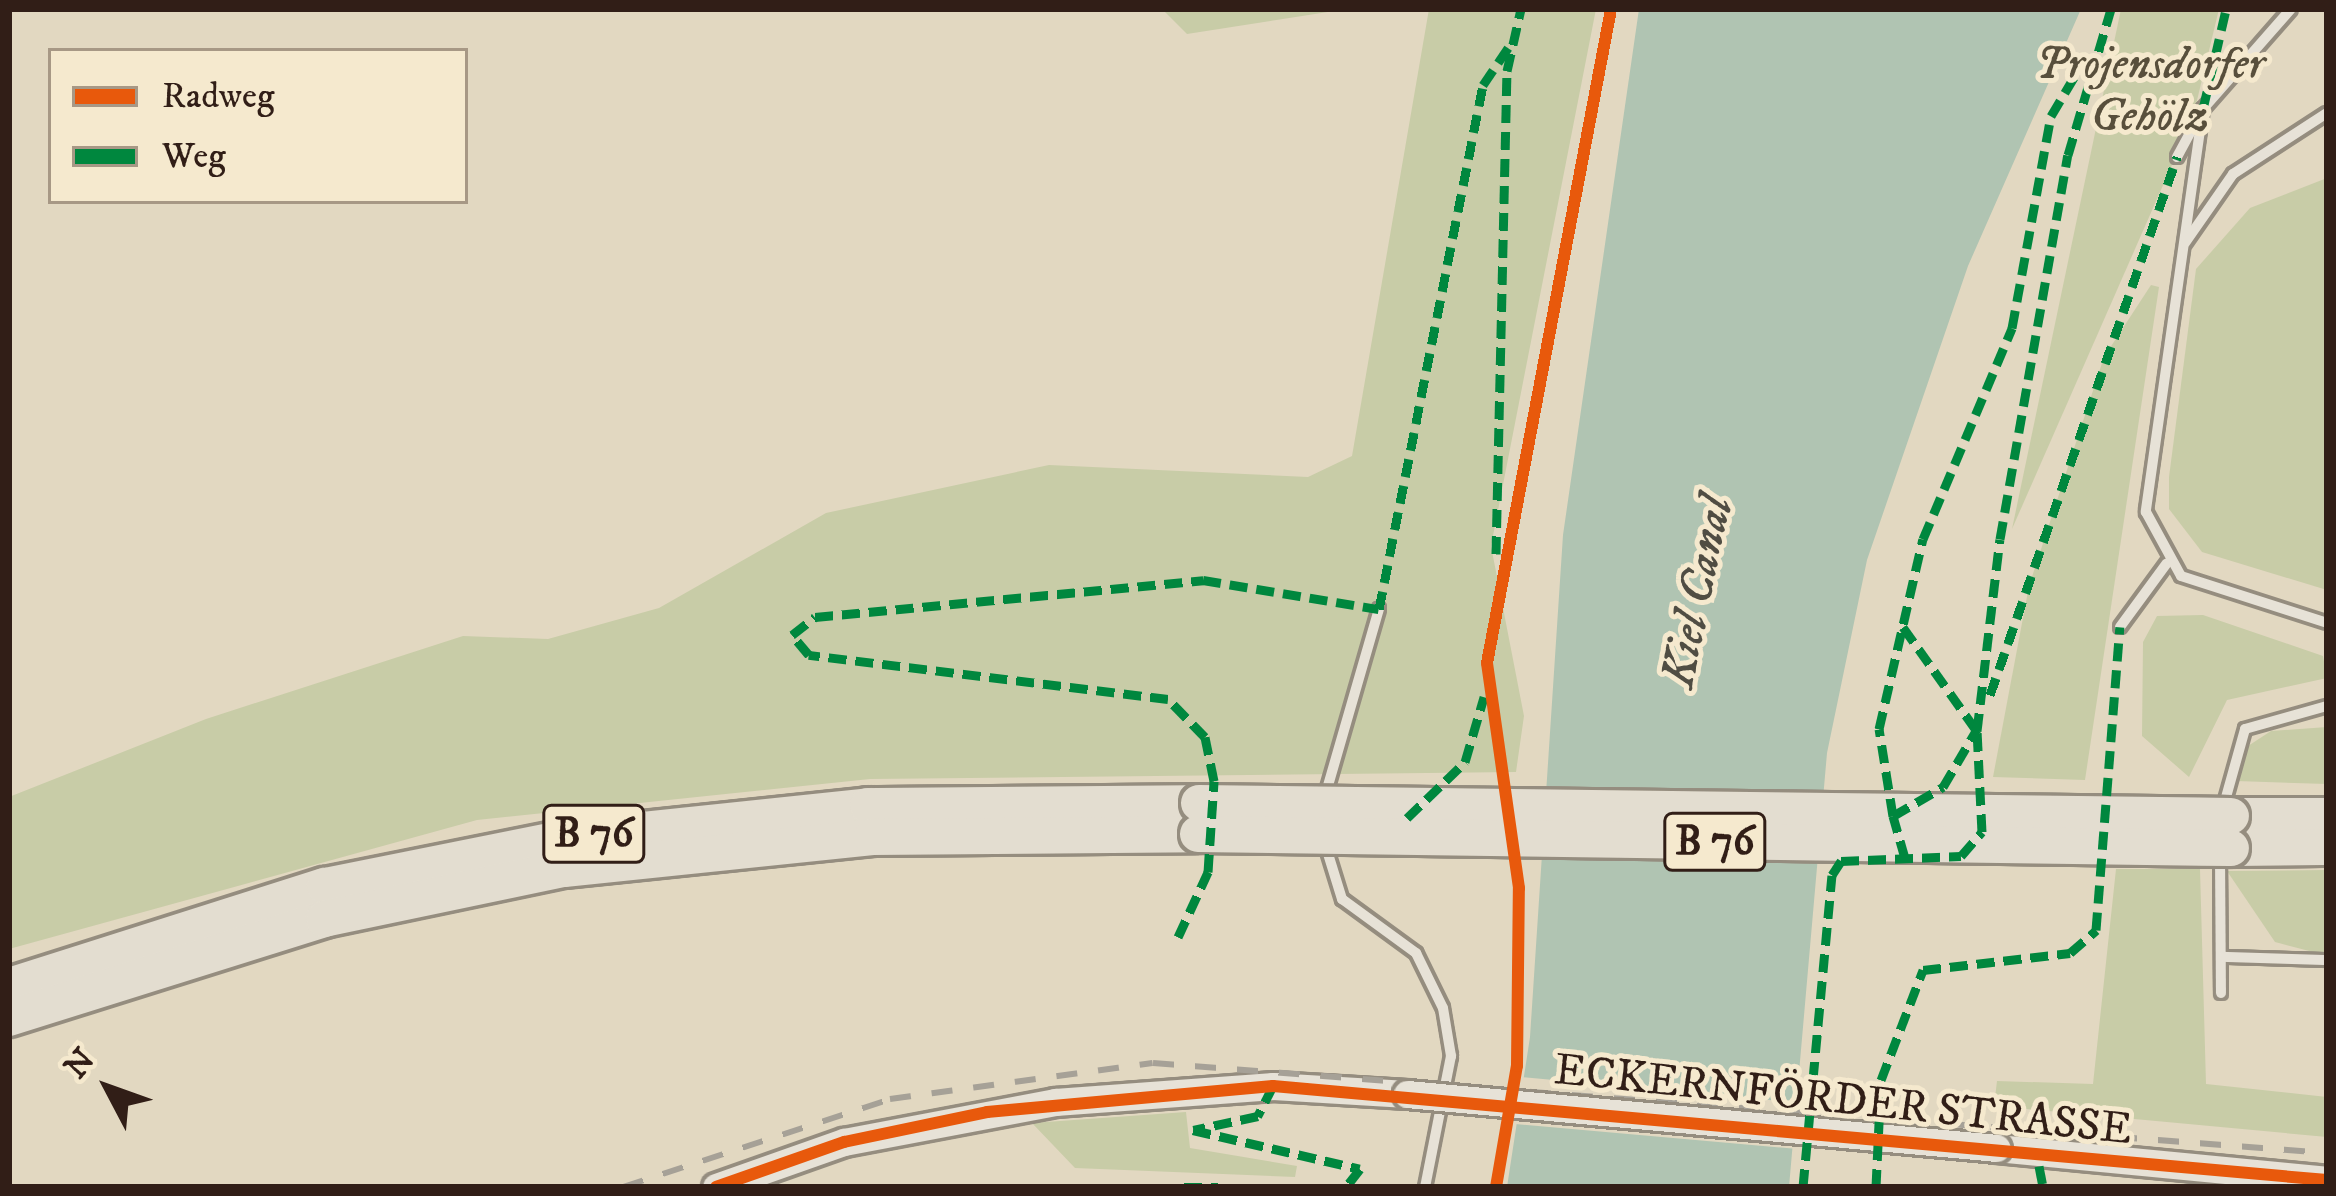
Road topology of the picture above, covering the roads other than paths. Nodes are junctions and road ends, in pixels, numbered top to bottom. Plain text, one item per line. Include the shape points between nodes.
1 (2291, 9) edge
2 (2203, 109) junction
3 (2327, 113) edge
4 (2177, 157) dead end
5 (2181, 251) junction
6 (2167, 562) junction
7 (1379, 610) dead end
8 (2327, 623) edge
9 (2120, 627) dead end
10 (2327, 706) edge
11 (2327, 815) edge
12 (1199, 819) junction
13 (2231, 832) junction
14 (2327, 847) edge
15 (2225, 957) junction
16 (2327, 960) edge
17 (9, 986) edge
18 (2221, 993) dead end
19 (9, 1018) edge
20 (2327, 1180) edge
21 (716, 1187) edge
22 (1425, 1187) edge

1 - 2 lane
2 - 4 lane
2 - 5 lane
3 - 5 lane via 2233,174
5 - 6 lane via 2146,512
6 - 8 lane via 2206,591
6 - 9 lane via 2136,590
7 - 22 lane via 1325,780 1325,863 1342,899 1434,977 1451,1056
10 - 15 lane via 2264,717 2233,747 2217,905
11 - 13 highway, B 76
12 - 13 highway, B 76, bridge
12 - 17 highway, B 76 via 868,806 566,838 304,892
12 - 19 highway, B 76 via 872,837 564,869 220,946
13 - 14 highway, B 76
15 - 16 lane
15 - 18 lane
20 - 21 street, ECKERNFÖRDER STRASSE, bridge via 1320,1086 987,1112 844,1142

